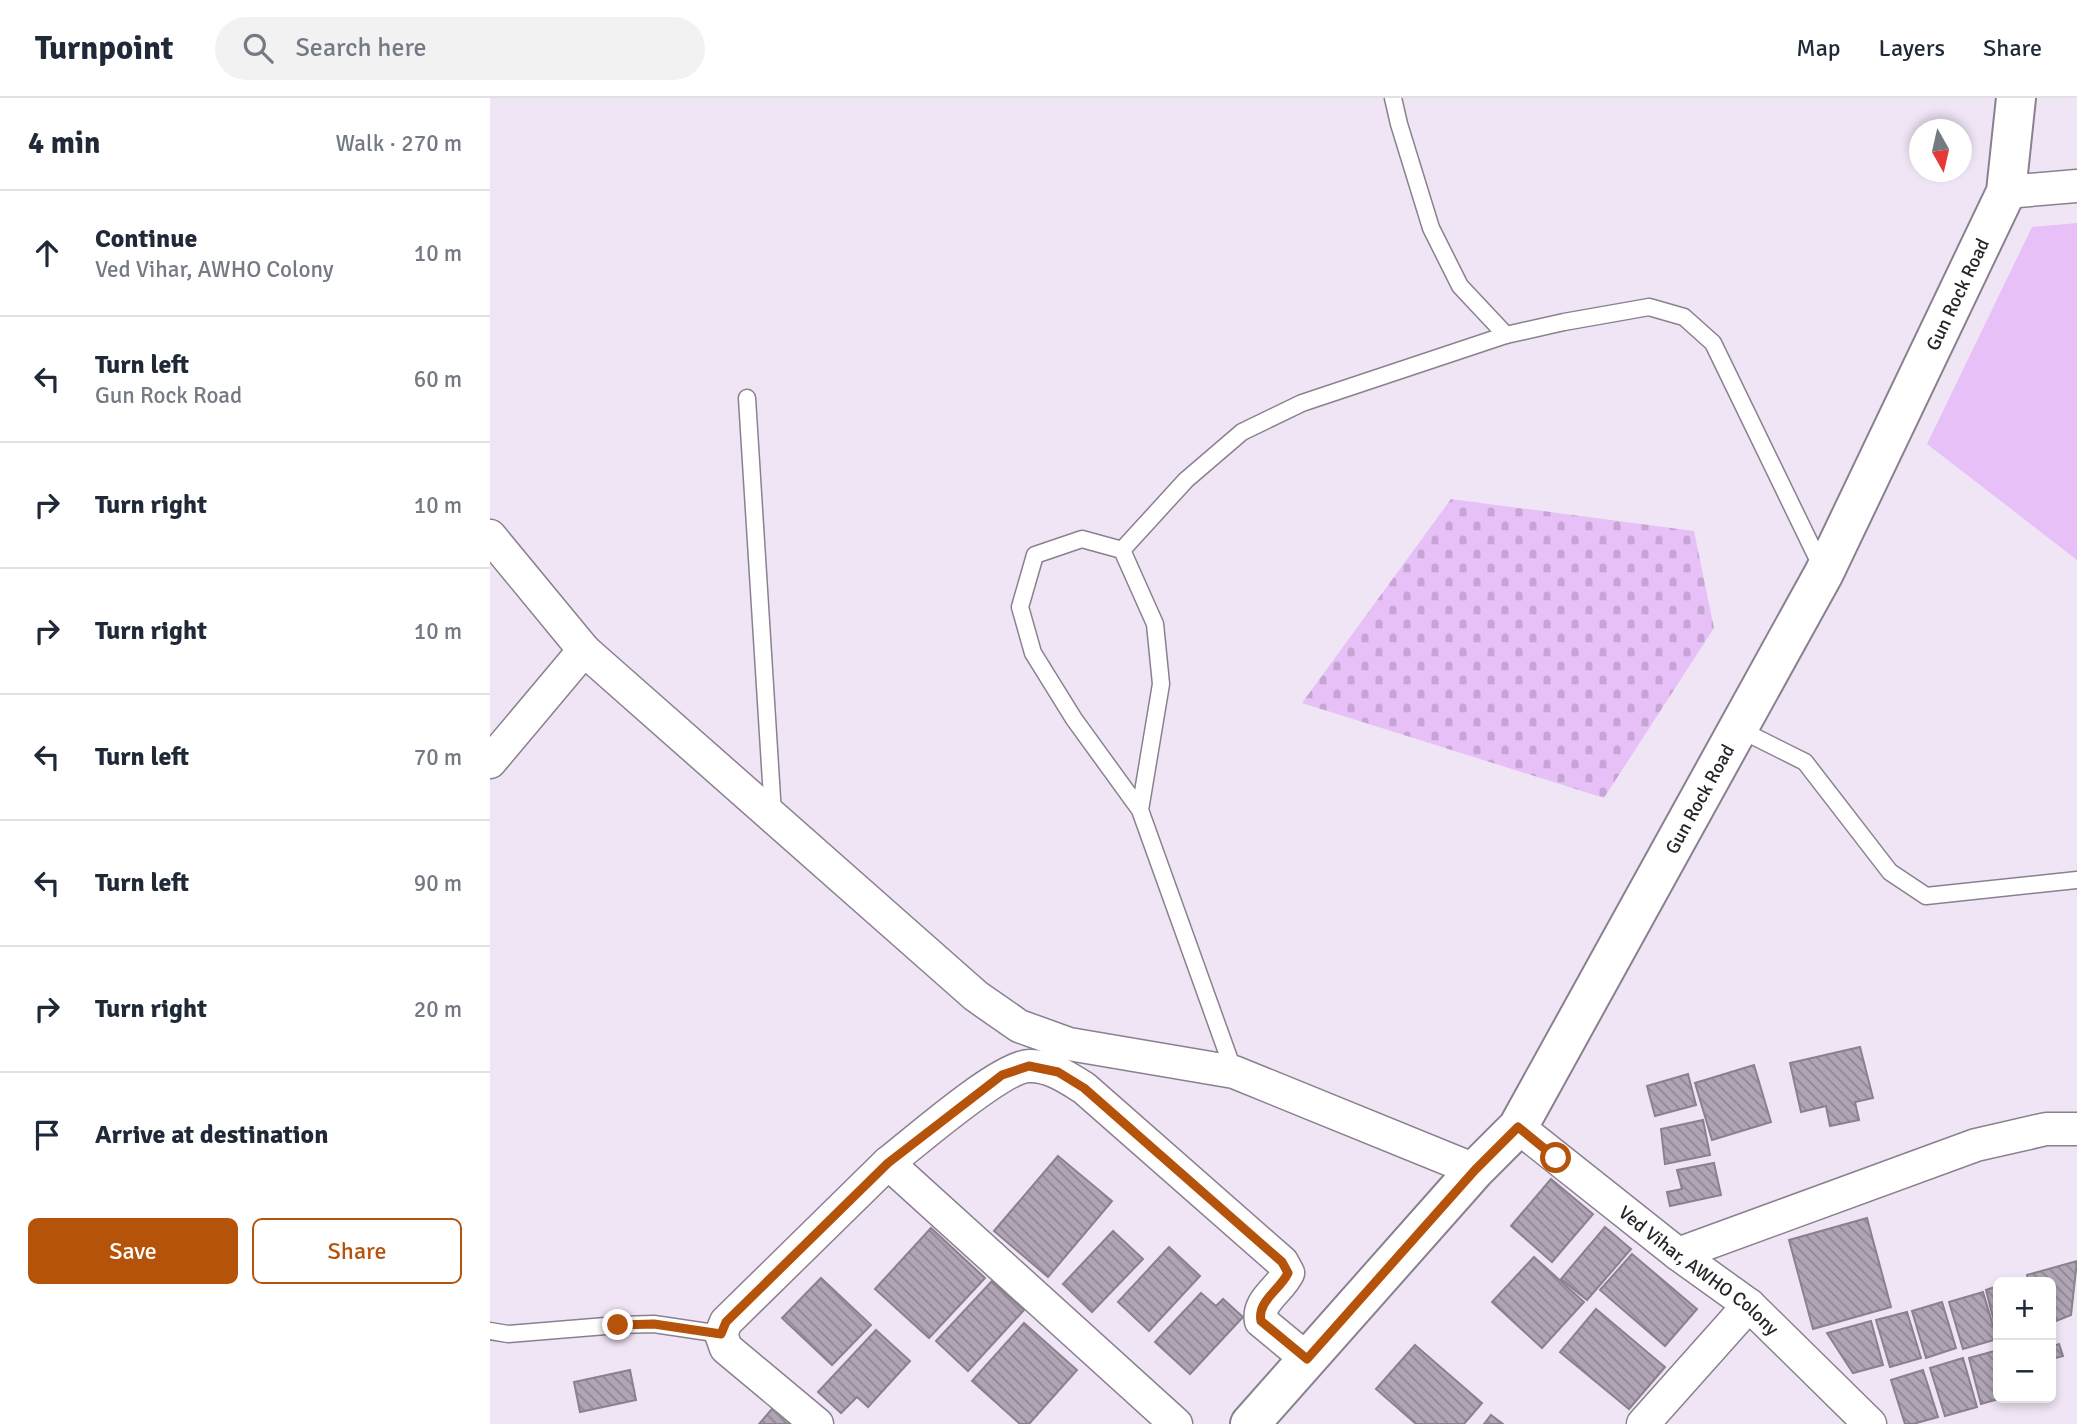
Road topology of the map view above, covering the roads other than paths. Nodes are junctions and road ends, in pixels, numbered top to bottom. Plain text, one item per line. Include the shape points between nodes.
1 (1394, 98) edge
2 (2016, 98) edge
3 (2077, 186) edge
4 (2006, 192) junction
5 (1506, 335) junction
6 (747, 398) dead end
7 (490, 536) edge
8 (1122, 550) junction
9 (1824, 572) junction
10 (584, 650) junction
11 (1737, 729) junction
12 (490, 762) edge
13 (1140, 810) junction
14 (773, 817) junction
15 (2077, 880) edge
16 (1234, 1072) junction
17 (1518, 1127) junction
18 (2077, 1129) edge
19 (888, 1163) junction
20 (1475, 1170) junction
21 (1678, 1254) junction
22 (1749, 1305) junction
23 (490, 1331) edge
24 (721, 1334) junction
25 (1307, 1359) junction
26 (1252, 1423) edge
27 (817, 1424) edge
28 (1176, 1424) edge
29 (1643, 1424) edge
30 (1870, 1424) edge

1 - 5 lane via 1431,228 1460,286
2 - 4 main road, Gun Rock Road
3 - 4 street
4 - 9 main road, Gun Rock Road
5 - 8 lane via 1302,403 1242,432 1185,480
5 - 9 lane via 1649,307 1685,317 1713,343
6 - 14 lane
7 - 10 street
8 - 13 lane via 1156,624 1161,684
8 - 13 lane via 1082,539 1035,555 1020,607 1033,653
9 - 11 main road, Gun Rock Road
10 - 12 street
10 - 14 street
11 - 15 lane via 1805,762 1889,872 1926,896
11 - 17 main road, Gun Rock Road
13 - 16 lane
14 - 16 street via 976,996 1019,1026 1069,1044
16 - 20 street
17 - 20 main road, Gun Rock Road
17 - 21 street, Ved Vihar, AWHO Colony
18 - 21 street via 2046,1129 1976,1145
19 - 24 street via 726,1322
19 - 25 street via 1002,1075 1029,1066 1058,1072 1084,1088 1282,1262 1288,1273 1262,1306 1261,1321
19 - 28 street
20 - 25 main road, Gun Rock Road
21 - 22 street, Ved Vihar, AWHO Colony
22 - 29 street
22 - 30 street, Ved Vihar, AWHO Colony
23 - 24 lane via 508,1334 654,1324
24 - 27 street via 726,1348
25 - 26 main road, Gun Rock Road

